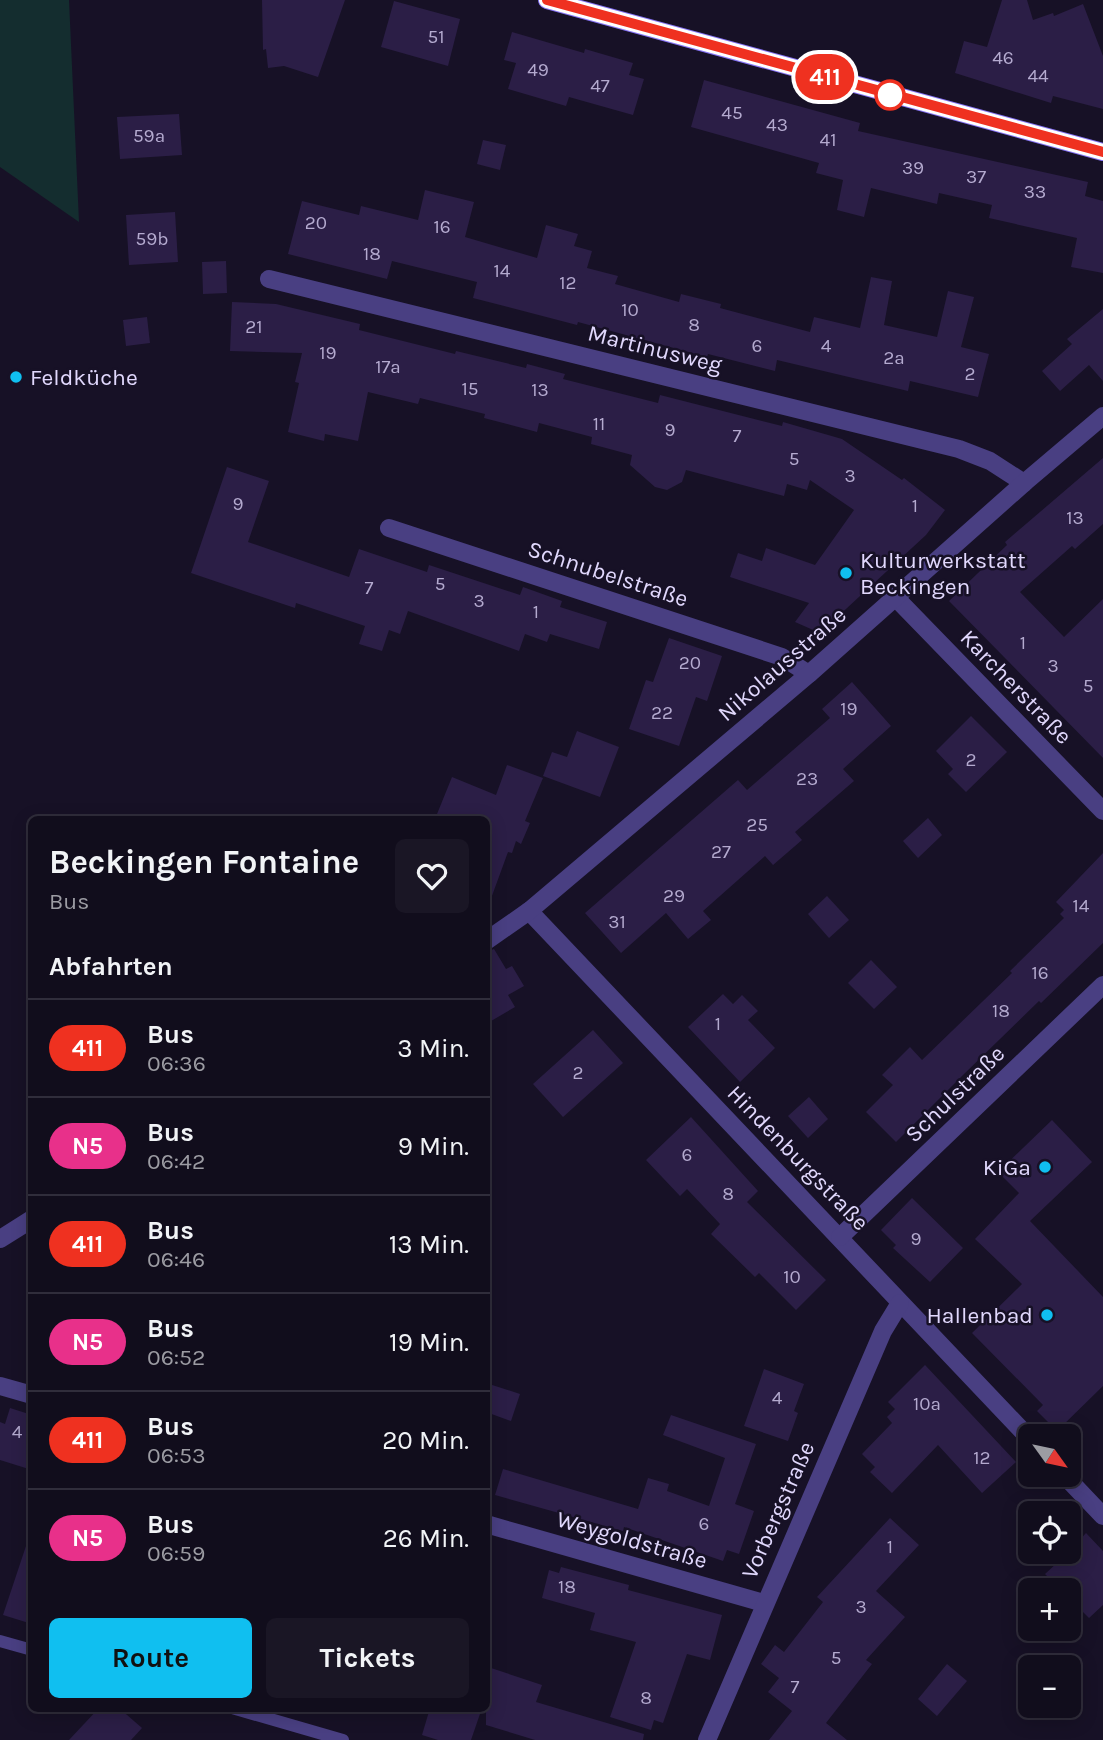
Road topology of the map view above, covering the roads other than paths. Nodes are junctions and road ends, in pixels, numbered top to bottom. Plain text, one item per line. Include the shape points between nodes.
1 (547, 0) edge
2 (1103, 152) edge
3 (268, 279) dead end
4 (1103, 416) edge
5 (1024, 483) junction
6 (388, 528) dead end
7 (894, 597) junction
8 (809, 674) junction
9 (1103, 811) edge
10 (529, 911) junction
11 (490, 938) edge
12 (1103, 985) edge
13 (28, 1222) edge
14 (841, 1237) junction
15 (0, 1239) edge
16 (900, 1303) junction
17 (0, 1386) edge
18 (28, 1394) edge
19 (1018, 1426) edge
20 (1076, 1488) edge
21 (1103, 1516) edge
22 (490, 1525) edge
23 (764, 1604) junction
24 (0, 1641) edge
25 (28, 1649) edge
26 (246, 1712) edge
27 (343, 1740) edge
28 (707, 1740) edge

1 - 2 street
3 - 5 street, Martinusweg via 959,449 990,461
4 - 5 street, Nikolausstraße
5 - 7 street, Nikolausstraße
6 - 8 street, Schnubelstraße via 782,657
7 - 8 street, Nikolausstraße
7 - 9 street, Karcherstraße
8 - 10 street, Nikolausstraße
10 - 11 street, Nikolausstraße
10 - 14 street, Hindenburgstraße
12 - 14 street, Schulstraße
13 - 15 street
14 - 16 street, Hindenburgstraße
16 - 19 street, Hindenburgstraße
16 - 23 street, Vorbergstraße via 883,1331
17 - 18 street
20 - 21 street
22 - 23 street, Weygoldstraße
23 - 28 street, Vorbergstraße
24 - 25 lane
26 - 27 lane

